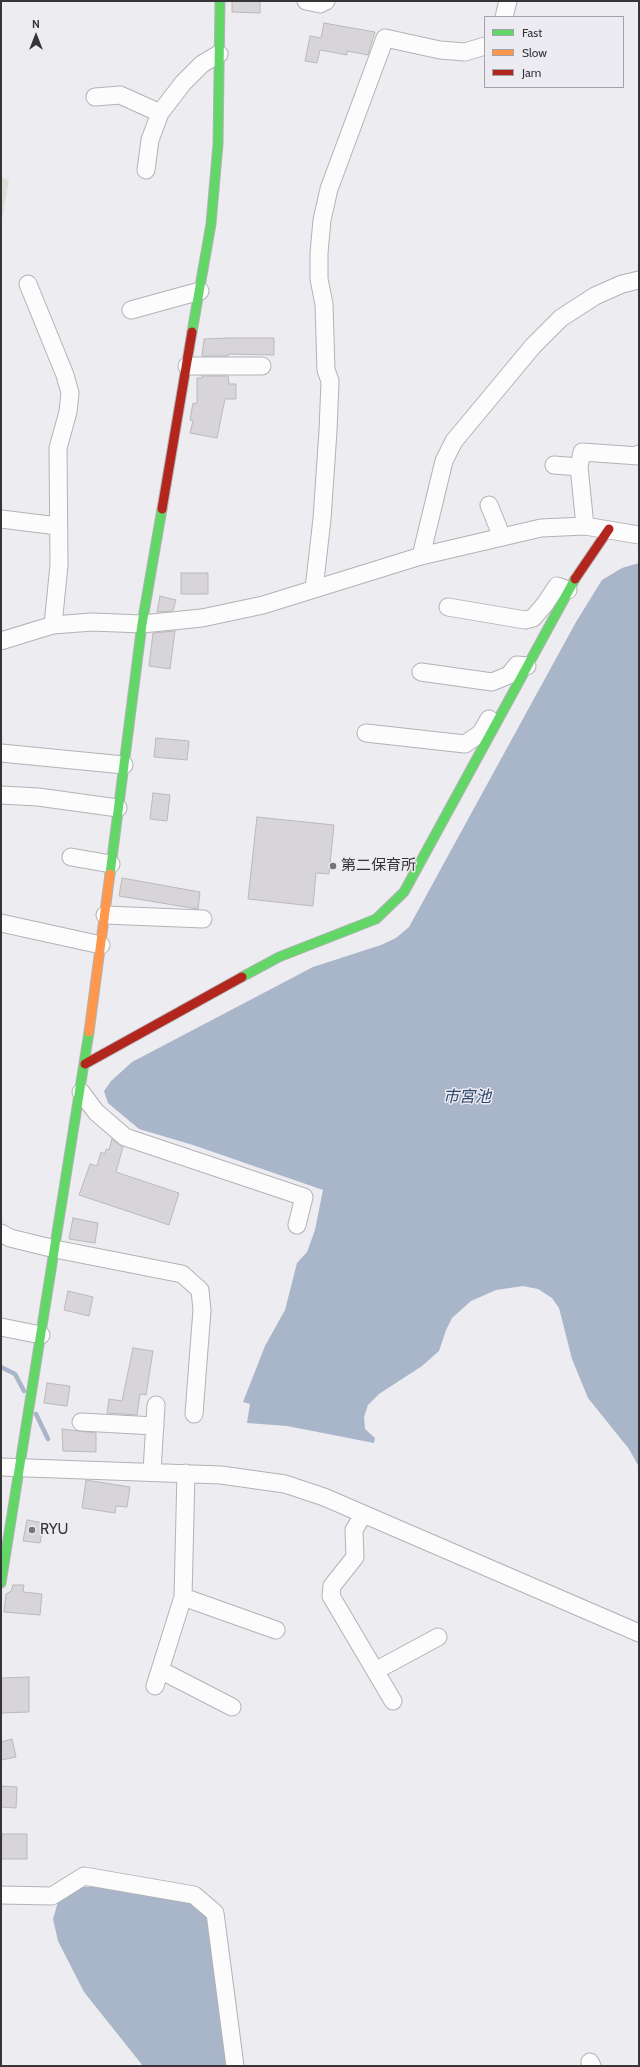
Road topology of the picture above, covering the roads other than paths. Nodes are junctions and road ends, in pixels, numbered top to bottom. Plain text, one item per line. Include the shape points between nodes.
1 (220, 1) edge
2 (306, 1) edge
3 (326, 1) edge
4 (508, 1) edge
5 (504, 16) edge
6 (484, 46) edge
7 (219, 54) junction
8 (95, 97) dead end
9 (160, 113) junction
10 (146, 170) dead end
11 (639, 280) edge
12 (28, 284) dead end
13 (200, 291) junction
14 (131, 310) dead end
15 (187, 366) junction
16 (262, 366) dead end
17 (639, 454) edge
18 (554, 465) dead end
19 (579, 467) junction
20 (490, 505) dead end
21 (1, 519) edge
22 (58, 526) junction
23 (585, 526) junction
24 (609, 529) junction
25 (639, 535) edge
26 (502, 537) junction
27 (421, 556) junction
28 (314, 589) junction
29 (568, 590) junction
30 (448, 606) dead end
31 (142, 624) junction
32 (53, 625) junction
33 (1, 642) edge
34 (527, 666) junction
35 (421, 672) dead end
36 (497, 720) junction
37 (366, 733) dead end
38 (1, 753) edge
39 (124, 765) junction
40 (1, 795) edge
41 (118, 808) junction
42 (71, 857) dead end
43 (111, 864) junction
44 (105, 915) junction
45 (203, 919) dead end
46 (1, 923) edge
47 (101, 945) junction
48 (85, 1064) junction
49 (81, 1092) junction
50 (297, 1225) dead end
51 (1, 1233) edge
52 (55, 1249) junction
53 (1, 1327) edge
54 (41, 1335) junction
55 (156, 1405) dead end
56 (194, 1414) dead end
57 (81, 1422) dead end
58 (155, 1426) junction
59 (1, 1467) edge
60 (20, 1468) junction
61 (152, 1471) junction
62 (186, 1473) junction
63 (363, 1515) junction
64 (1, 1583) edge
65 (183, 1597) junction
66 (276, 1630) dead end
67 (639, 1634) edge
68 (438, 1637) dead end
69 (375, 1671) junction
70 (393, 1701) dead end
71 (232, 1707) dead end
72 (1, 1895) edge
73 (235, 2066) edge

1 - 7 street
2 - 3 street via 320,4
4 - 5 street
6 - 28 street via 465,52 440,50 384,38 329,189 322,220 319,279 324,304 326,370 330,381 322,519
7 - 9 street via 202,64 183,83
7 - 13 street via 216,175
8 - 9 street via 120,95
9 - 10 street via 150,140
11 - 27 street via 622,284 595,296 561,318 533,346 454,441 444,461
12 - 22 street via 70,393 68,412 58,448
13 - 14 street
13 - 15 street
15 - 16 street
15 - 31 street
17 - 19 street via 582,452
18 - 19 street
19 - 23 street
20 - 26 street
21 - 22 street
22 - 32 street via 59,565
23 - 24 street
23 - 26 street via 541,528
24 - 25 street
24 - 29 street
26 - 27 street
27 - 28 street
28 - 31 street via 263,605 202,618
29 - 30 street via 557,586 533,618 525,620
29 - 34 street
31 - 32 street via 92,622
31 - 39 street
32 - 33 street
34 - 35 street via 517,665 509,676 492,682
34 - 36 street
36 - 37 street via 488,719 480,733 465,744
36 - 48 street via 404,892 376,919 279,957
38 - 39 street
39 - 41 street
40 - 41 street via 38,797
41 - 43 street
42 - 43 street
43 - 44 street
44 - 45 street
44 - 47 street
46 - 47 street
47 - 48 street
48 - 49 street
49 - 50 street via 96,1112 125,1137 304,1197
49 - 52 street
51 - 52 street via 10,1238
52 - 54 street
52 - 56 street via 182,1274 200,1290 202,1310
53 - 54 street
54 - 60 street
55 - 58 street
57 - 58 street
58 - 61 street
59 - 60 street
60 - 61 street
60 - 64 street
61 - 62 street
62 - 63 street via 251,1478 285,1484 324,1497
62 - 65 street
63 - 67 street
63 - 69 street via 354,1530 355,1557 332,1586 331,1596
65 - 66 street
65 - 71 street via 157,1678
68 - 69 street
69 - 70 street
72 - 73 street via 52,1896 84,1876 194,1895 215,1913

